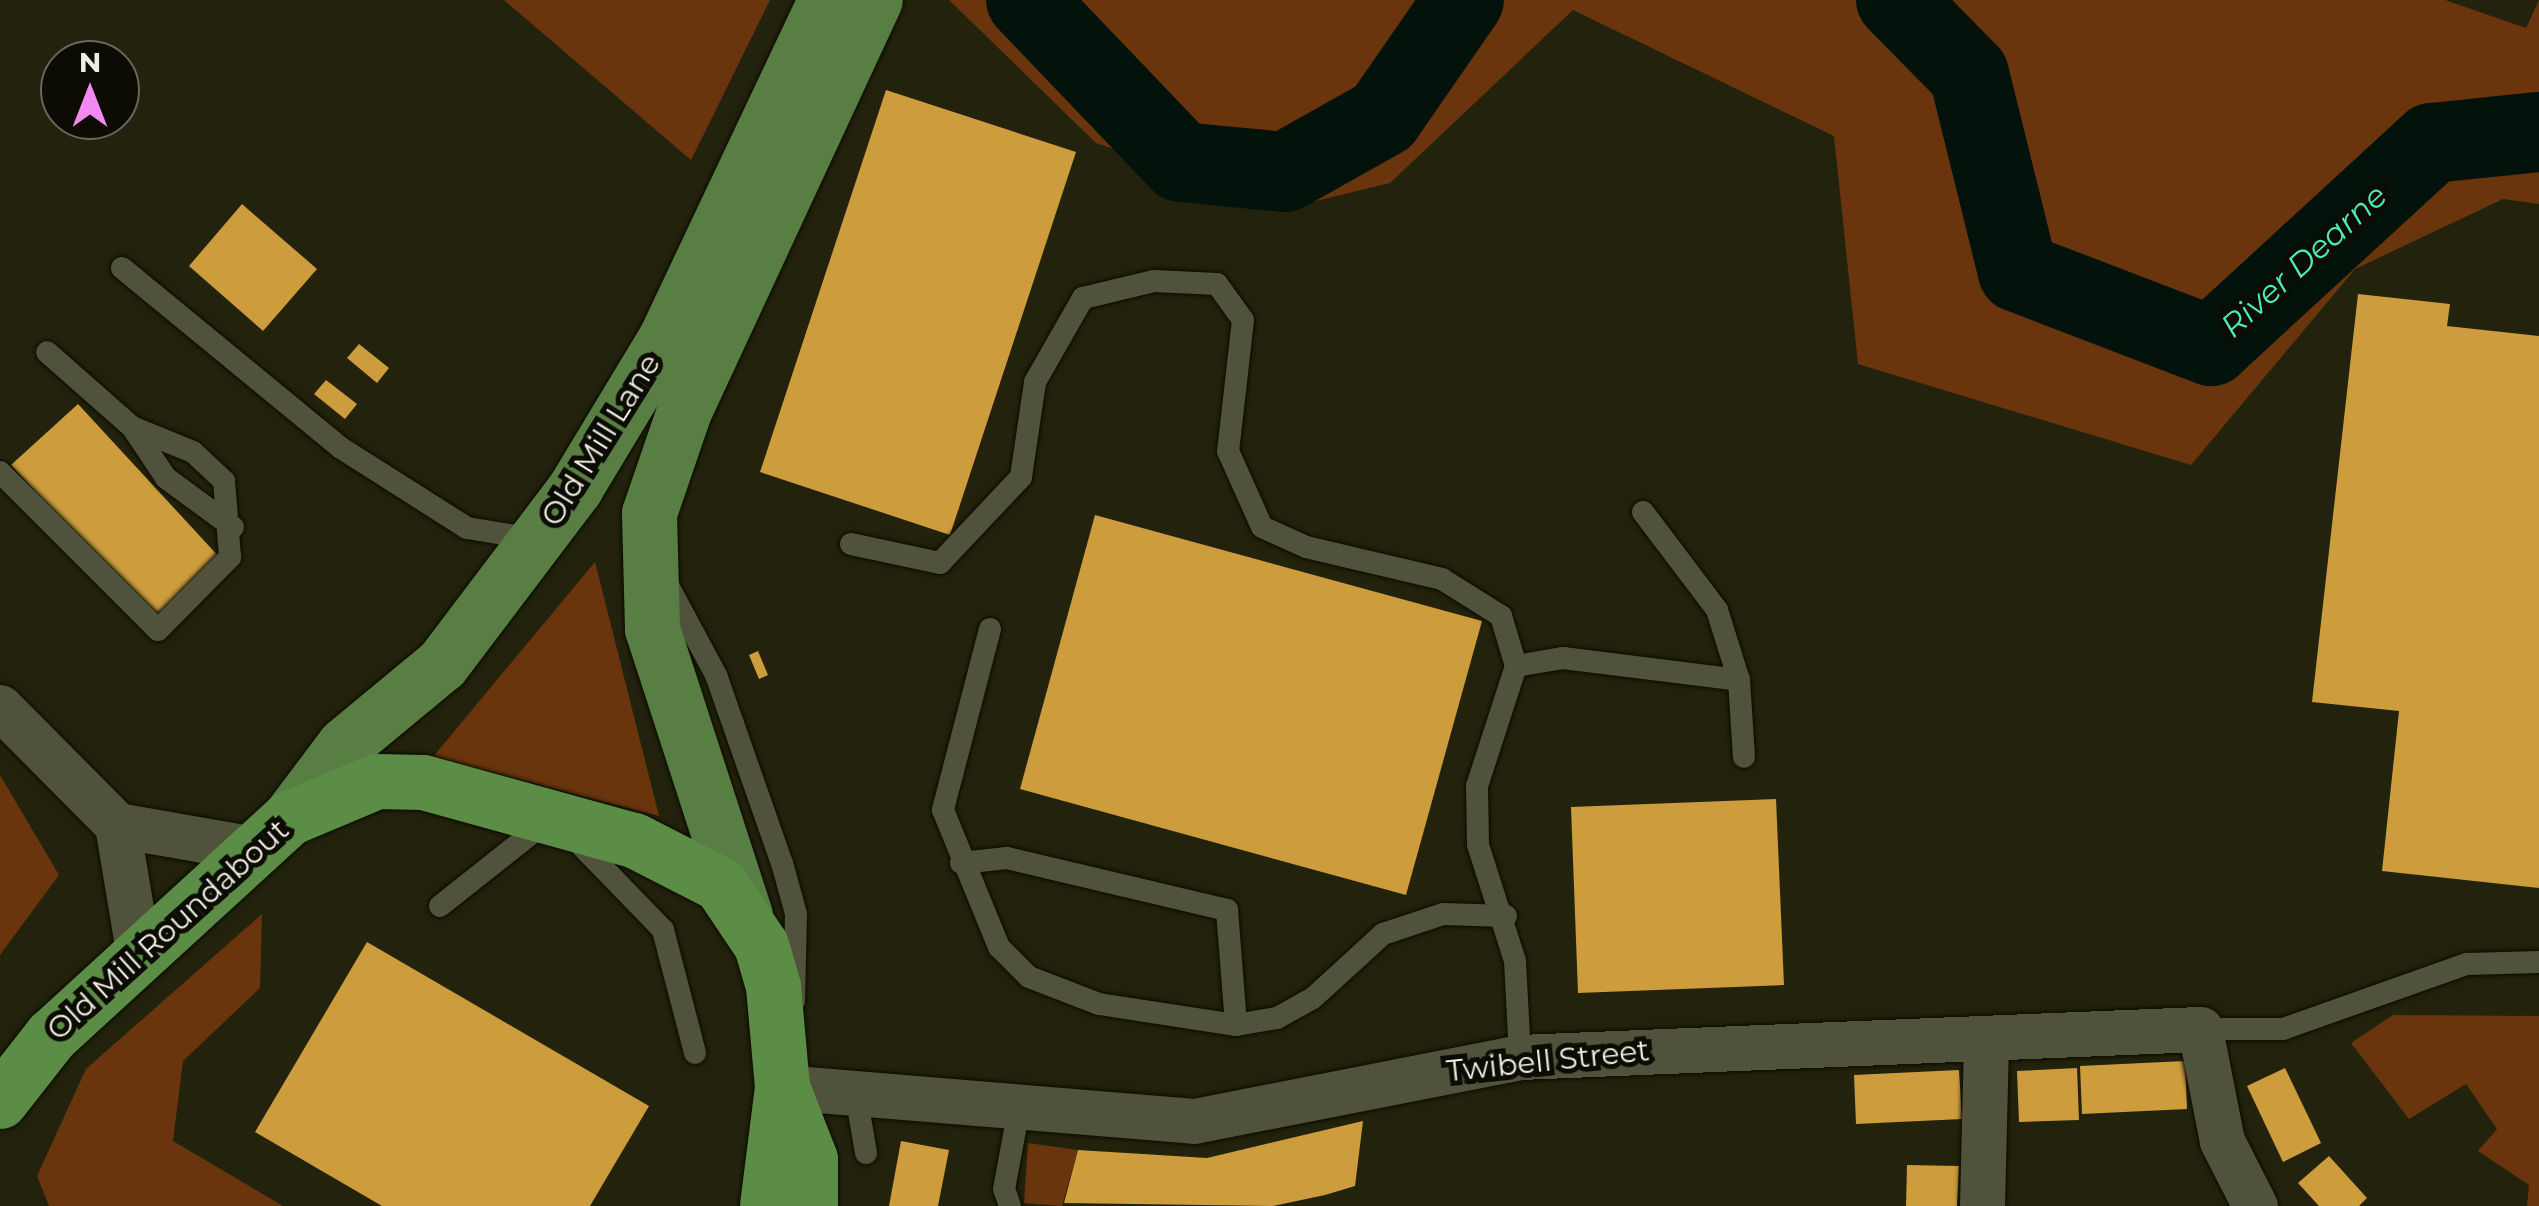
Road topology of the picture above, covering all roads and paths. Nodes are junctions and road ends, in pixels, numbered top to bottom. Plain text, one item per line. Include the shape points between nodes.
1 (825, 0) edge
2 (875, 0) edge
3 (122, 268) dead end
4 (48, 352) dead end
5 (132, 427) junction
6 (0, 472) edge
7 (1643, 512) dead end
8 (234, 527) junction
9 (648, 529) junction
10 (538, 540) junction
11 (851, 544) dead end
12 (990, 629) dead end
13 (1516, 666) junction
14 (1739, 680) junction
15 (0, 706) edge
16 (1744, 757) dead end
17 (552, 818) junction
18 (117, 825) junction
19 (271, 834) junction
20 (961, 863) junction
21 (440, 906) dead end
22 (745, 915) junction
23 (1506, 916) junction
24 (139, 956) junction
25 (2539, 962) edge
26 (1236, 1025) junction
27 (2200, 1029) junction
28 (50, 1036) junction
29 (1986, 1039) junction
30 (695, 1054) dead end
31 (1520, 1057) junction
32 (0, 1058) edge
33 (782, 1087) junction
34 (856, 1088) junction
35 (0, 1101) edge
36 (1019, 1109) junction
37 (866, 1153) dead end
38 (2250, 1201) edge
39 (768, 1206) edge
40 (810, 1206) edge
41 (1010, 1206) edge
42 (1982, 1206) edge

1 - 10 main road, Old Mill Lane via 666,336
2 - 9 main road, Old Mill Lane via 684,411
3 - 10 lane via 340,448 467,528
4 - 5 lane
5 - 8 lane via 166,478
5 - 8 lane via 192,452 224,482
6 - 8 lane via 158,630 230,558
7 - 14 lane via 1716,610
9 - 22 main road via 652,629
9 - 33 lane via 716,674 796,914
10 - 19 main road, Old Mill Lane via 442,664 344,746
11 - 13 lane via 940,562 1021,477 1035,382 1083,298 1154,281 1216,284 1243,320 1228,451 1262,528 1306,547 1442,579 1500,616
12 - 20 lane via 943,810
13 - 14 lane via 1563,658
13 - 23 lane via 1478,786 1478,845
14 - 16 lane
15 - 18 street
17 - 19 highway, Old Mill Roundabout via 400,780 348,789
17 - 21 lane
17 - 22 highway, Old Mill Roundabout via 692,864
17 - 30 lane via 663,930
18 - 19 street
18 - 24 street
19 - 24 highway, Old Mill Roundabout
20 - 26 lane via 999,948 1029,978 1099,1004
20 - 26 lane via 1007,858 1228,910
22 - 33 highway, Old Mill Roundabout via 773,986
23 - 26 lane via 1443,914 1383,934 1313,998 1277,1018
23 - 31 lane
24 - 28 highway, Old Mill Roundabout
25 - 27 lane via 2467,964 2283,1028
27 - 29 street, Twibell Street
27 - 38 street via 2205,1082
28 - 32 highway
28 - 35 highway, Old Mill Roundabout
29 - 31 street, Twibell Street
29 - 42 street
31 - 36 street, Twibell Street via 1194,1122
33 - 34 street, Twibell Street
33 - 39 highway, Old Mill Roundabout
33 - 40 highway via 810,1159
34 - 36 street, Twibell Street
34 - 37 lane
36 - 41 lane via 1004,1189

